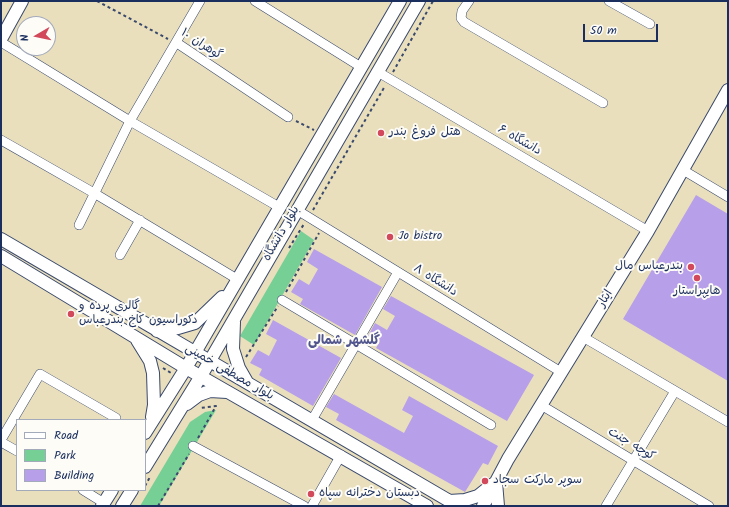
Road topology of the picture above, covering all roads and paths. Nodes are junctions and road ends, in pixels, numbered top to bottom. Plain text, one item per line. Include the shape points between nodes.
1 (22, 1) edge
2 (97, 1) edge
3 (200, 1) edge
4 (255, 1) edge
5 (400, 1) edge
6 (419, 1) edge
7 (433, 1) edge
8 (469, 1) edge
9 (609, 1) edge
10 (650, 24) dead end
11 (1, 40) edge
12 (176, 43) junction
13 (361, 67) junction
14 (378, 72) junction
15 (390, 79) junction
16 (728, 90) edge
17 (603, 103) dead end
18 (288, 117) joint
19 (130, 122) junction
20 (322, 134) junction
21 (1, 140) edge
22 (683, 170) junction
23 (94, 193) junction
24 (728, 197) edge
25 (279, 207) junction
26 (297, 210) junction
27 (309, 217) junction
28 (140, 220) junction
29 (78, 225) dead end
30 (648, 231) junction
31 (1, 239) edge
32 (288, 250) dead end
33 (120, 255) dead end
34 (1, 256) edge
35 (398, 272) junction
36 (235, 284) junction
37 (282, 300) dead end
38 (235, 316) junction
39 (156, 331) junction
40 (134, 336) junction
41 (583, 337) junction
42 (357, 343) junction
43 (194, 353) junction
44 (209, 362) junction
45 (186, 368) junction
46 (561, 372) junction
47 (201, 376) junction
48 (248, 383) junction
49 (675, 391) junction
50 (232, 393) junction
51 (541, 405) junction
52 (198, 408) dead end
53 (116, 418) dead end
54 (173, 420) junction
55 (312, 420) junction
56 (728, 422) edge
57 (491, 425) dead end
58 (148, 428) edge
59 (1, 441) edge
60 (193, 446) junction
61 (16, 450) edge
62 (341, 455) junction
63 (634, 461) junction
64 (149, 470) edge
65 (146, 482) edge
66 (496, 482) junction
67 (84, 491) edge
68 (111, 491) edge
69 (131, 491) edge
70 (453, 503) edge
71 (103, 504) edge
72 (122, 506) edge
73 (158, 506) edge
74 (304, 506) edge
75 (312, 506) edge
76 (427, 506) edge
77 (483, 506) edge
78 (498, 506) edge
79 (606, 506) edge
80 (708, 506) edge

1 - 11 main road
2 - 12 path, گوهران ۱۰
3 - 12 street
4 - 13 street
5 - 13 main road, بلوار دانشگاه
6 - 14 main road, بلوار دانشگاه
7 - 15 path
8 - 17 street via 462,11 461,18 464,22
9 - 10 street
11 - 19 street
12 - 18 street, گوهران ۱۰
12 - 19 street
13 - 20 main road, بلوار دانشگاه
14 - 15 street, دانشگاه ۶
14 - 26 main road, بلوار دانشگاه
15 - 27 path
15 - 30 street, دانشگاه ۶
16 - 22 main road, ایثار
18 - 20 path
19 - 23 street
19 - 25 street
20 - 25 main road, بلوار دانشگاه
21 - 23 street
22 - 24 street
22 - 30 main road, ایثار
23 - 28 street
23 - 29 street
25 - 36 main road, بلوار دانشگاه
26 - 27 street, دانشگاه ۸
26 - 38 main road, بلوار دانشگاه
27 - 32 path
27 - 35 street, دانشگاه ۸
28 - 33 street
28 - 36 street
30 - 41 main road, ایثار
31 - 39 main road, بلوار مصطفی خمینی
34 - 40 main road, بلوار مصطفی خمینی
35 - 42 street
35 - 46 street, دانشگاه ۸
36 - 39 main road via 195,323
36 - 43 main road, بلوار دانشگاه
37 - 42 street
38 - 44 main road, بلوار دانشگاه
38 - 48 main road via 233,349 239,368
39 - 43 main road, بلوار مصطفی خمینی
40 - 45 main road, بلوار مصطفی خمینی
40 - 58 main road via 144,349 153,373 154,405
41 - 46 main road, ایثار
41 - 49 street
42 - 55 street
42 - 57 street
43 - 44 main road, بلوار مصطفی خمینی
43 - 45 main road, بلوار دانشگاه
44 - 47 main road, بلوار دانشگاه
44 - 48 main road, بلوار مصطفی خمینی
45 - 47 main road, بلوار مصطفی خمینی
45 - 58 main road, بلوار دانشگاه
46 - 51 main road, ایثار
47 - 50 main road, بلوار مصطفی خمینی
47 - 54 main road, بلوار دانشگاه
48 - 55 main road, بلوار مصطفی خمینی
49 - 56 street
49 - 63 street
50 - 54 main road via 210,391 199,395 187,403
50 - 62 main road, بلوار مصطفی خمینی
51 - 63 street, کوچه جنت
51 - 66 main road, ایثار
52 - 60 path via 216,406
53 - 59 street via 40,374
54 - 64 main road, بلوار دانشگاه
55 - 70 main road, بلوار مصطفی خمینی
59 - 61 street
60 - 73 path
60 - 74 street
62 - 75 street
62 - 76 main road, بلوار مصطفی خمینی
63 - 79 street
63 - 80 street, کوچه جنت
64 - 65 path
66 - 70 main road via 478,496
66 - 77 main road, ایثار
66 - 78 main road
67 - 71 street
68 - 71 main road
69 - 72 main road

